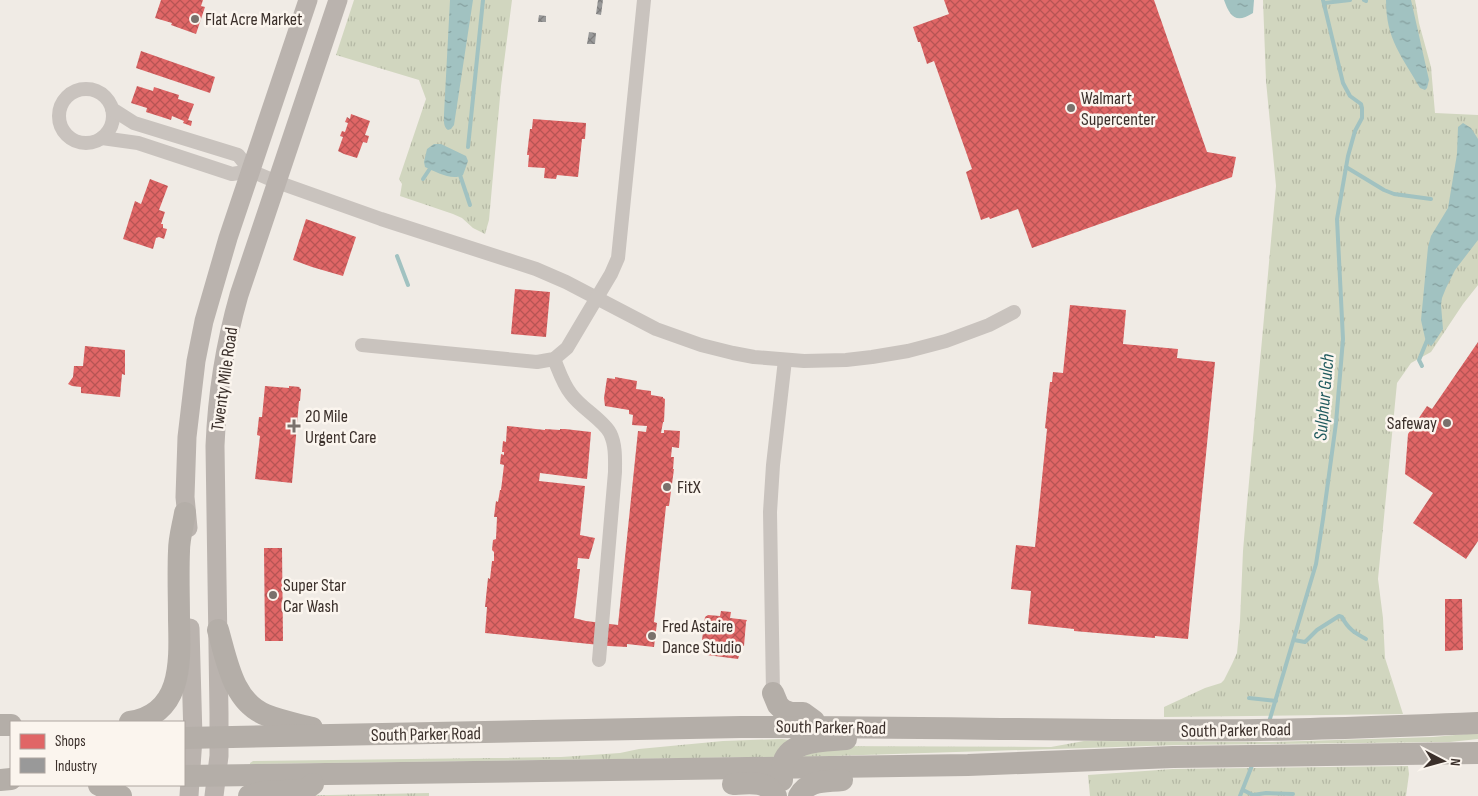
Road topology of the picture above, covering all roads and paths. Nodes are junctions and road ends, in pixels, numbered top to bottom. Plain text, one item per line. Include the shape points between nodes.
1 (308, 0) edge
2 (338, 0) edge
3 (644, 0) edge
4 (112, 109) junction
5 (102, 138) junction
6 (251, 171) junction
7 (277, 182) junction
8 (596, 298) junction
9 (1014, 312) dead end
10 (362, 345) dead end
11 (554, 359) junction
12 (785, 360) junction
13 (185, 512) junction
14 (218, 630) junction
15 (599, 660) dead end
16 (773, 693) junction
17 (134, 721) edge
18 (1478, 723) edge
19 (741, 727) junction
20 (822, 727) junction
21 (939, 729) junction
22 (342, 735) junction
23 (219, 737) junction
24 (188, 738) edge
25 (1478, 753) edge
26 (968, 765) junction
27 (782, 768) junction
28 (552, 772) junction
29 (326, 774) junction
30 (188, 783) edge
31 (101, 786) edge
32 (215, 786) edge
33 (121, 796) edge
34 (249, 796) edge
35 (776, 796) edge
36 (783, 796) edge
37 (799, 796) edge

1 - 6 main road, Twenty Mile Road
2 - 7 main road, Twenty Mile Road
3 - 8 street via 618,258
4 - 5 street via 110,128
4 - 5 street via 101,94 82,89 66,97 59,110 62,130 73,140 89,143
4 - 6 street via 134,123 238,155
5 - 6 street via 138,143 232,174
6 - 7 street
6 - 13 main road, Twenty Mile Road via 219,268 196,362 187,437
7 - 8 street via 536,269
7 - 14 main road, Twenty Mile Road via 233,316 220,384 216,427
8 - 11 street via 567,348
8 - 12 street via 656,329 688,341 733,353
9 - 12 street via 960,336 895,354 846,360
10 - 11 street via 520,361
11 - 15 street via 572,396 606,428 613,440 615,472
12 - 16 street via 770,512
13 - 17 highway via 179,548 178,674 169,696 158,710
13 - 24 main road, Twenty Mile Road via 188,533
14 - 22 highway via 236,685 253,708 284,721
14 - 23 main road, Twenty Mile Road
16 - 19 highway via 766,705 757,713 749,714
16 - 20 highway via 783,710 803,713
18 - 21 highway, South Parker Road via 1173,731
19 - 20 highway, South Parker Road
19 - 22 highway, South Parker Road
20 - 21 highway, South Parker Road
21 - 27 highway via 809,743 788,755
22 - 23 highway, South Parker Road
23 - 24 highway, South Parker Road
23 - 32 main road, Twenty Mile Road
24 - 30 main road, Twenty Mile Road
25 - 26 highway, South Parker Road via 1173,757
26 - 27 highway, South Parker Road
26 - 37 highway via 814,783
27 - 28 highway, South Parker Road
27 - 36 highway
28 - 29 highway, South Parker Road
28 - 35 highway via 589,786 759,783 770,788
29 - 32 highway, South Parker Road
29 - 34 highway via 305,790
30 - 32 highway, South Parker Road
31 - 33 highway

